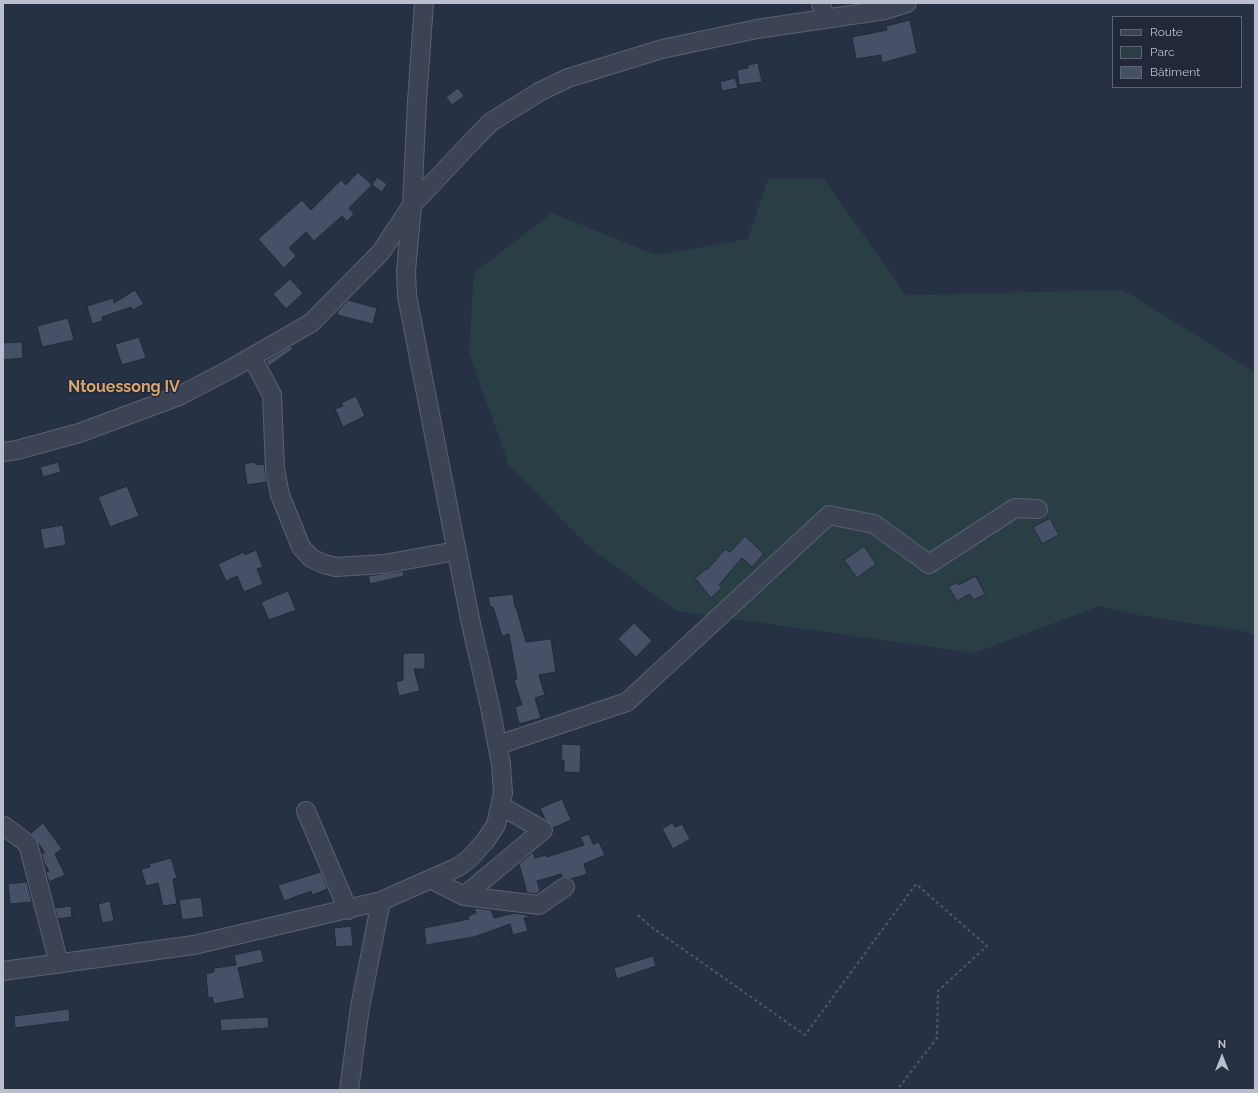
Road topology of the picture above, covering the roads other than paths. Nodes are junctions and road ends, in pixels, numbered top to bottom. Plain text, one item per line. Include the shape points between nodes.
1 (424, 3) edge
2 (907, 3) edge
3 (823, 11) edge
4 (412, 205) junction
5 (252, 357) junction
6 (3, 452) edge
7 (1038, 509) dead end
8 (456, 551) junction
9 (498, 745) junction
10 (501, 806) junction
11 (306, 811) dead end
12 (4, 826) edge
13 (432, 880) junction
14 (565, 887) dead end
15 (464, 896) junction
16 (381, 901) junction
17 (348, 910) junction
18 (59, 964) junction
19 (3, 971) edge
20 (349, 1090) edge

1 - 4 street
2 - 3 street via 885,10
3 - 4 street via 756,29 662,49 568,78 539,92 491,122
4 - 5 street via 380,252 311,324
4 - 8 street via 406,271 408,296
5 - 6 street via 179,396 79,433
5 - 8 street via 272,399 275,469 280,495 301,547 311,558 336,567 384,564
7 - 9 street via 1015,508 929,564 874,524 829,514 627,702
8 - 9 street
9 - 10 street via 501,764
10 - 13 street via 496,825 470,858
10 - 15 street via 543,830
11 - 17 street
12 - 18 street via 28,844
13 - 15 street
13 - 16 street
14 - 15 street via 538,905
16 - 17 street
16 - 20 street via 360,1006
17 - 18 street via 194,945
18 - 19 street

